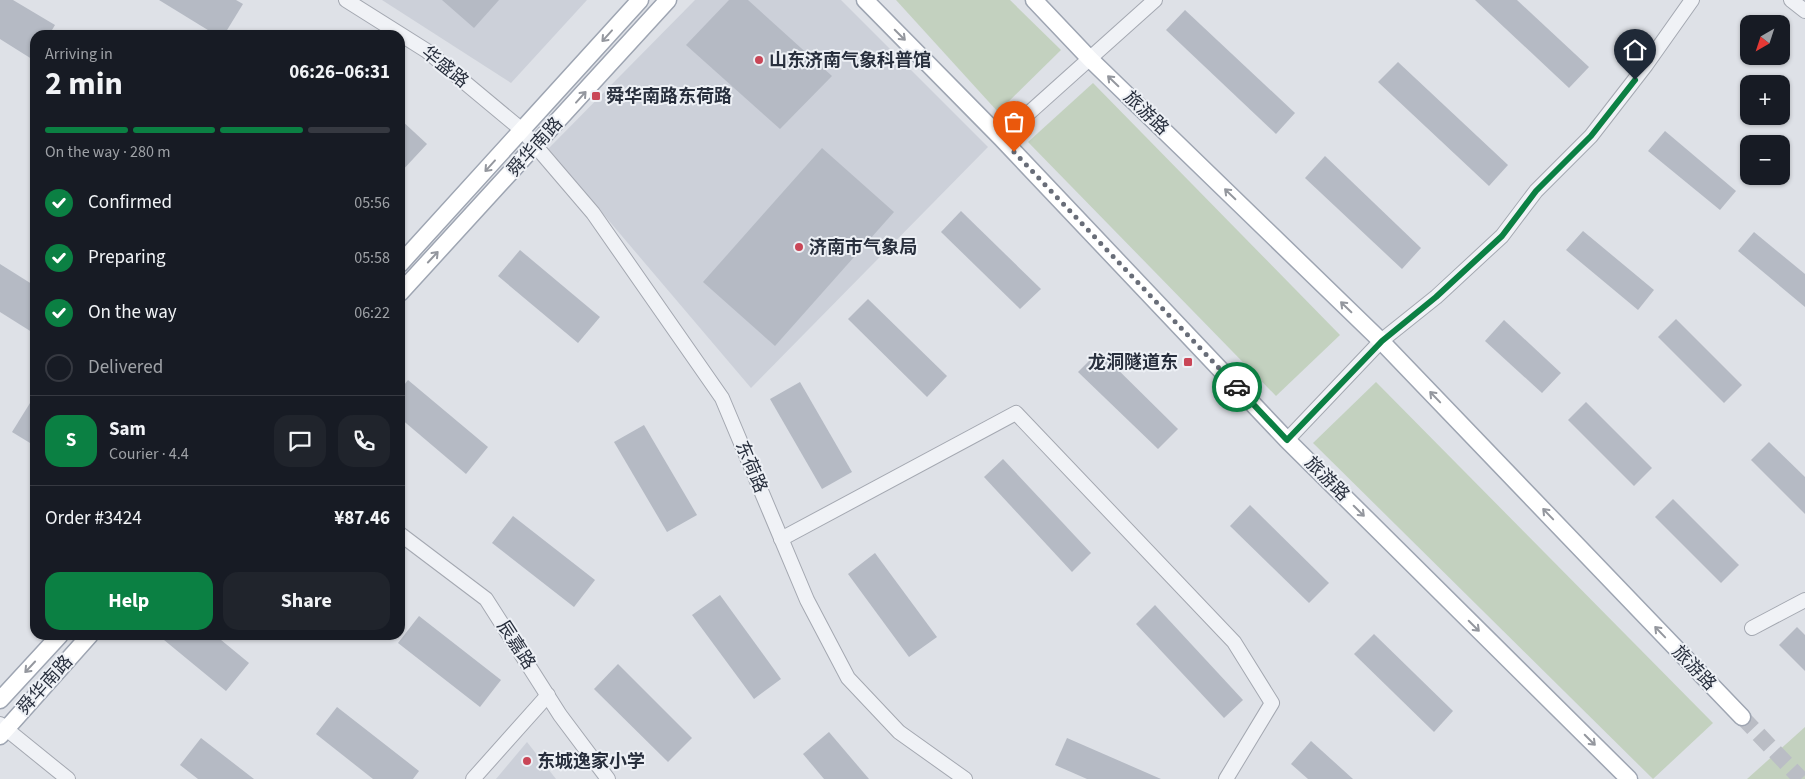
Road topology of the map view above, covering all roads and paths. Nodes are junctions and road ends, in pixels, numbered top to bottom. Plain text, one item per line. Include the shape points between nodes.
1 (346, 0) edge
2 (640, 0) edge
3 (668, 0) edge
4 (865, 0) edge
5 (1034, 0) edge
6 (1155, 0) edge
7 (1692, 0) edge
8 (1791, 0) edge
9 (1805, 11) edge
10 (394, 30) edge
11 (405, 37) edge
12 (1090, 59) junction
13 (522, 130) junction
14 (1001, 138) junction
15 (537, 146) junction
16 (405, 259) edge
17 (405, 288) edge
18 (1382, 341) junction
19 (1287, 440) junction
20 (405, 538) edge
21 (781, 539) junction
22 (1805, 600) edge
23 (1752, 628) dead end
24 (55, 640) edge
25 (85, 640) edge
26 (548, 695) junction
27 (0, 700) edge
28 (1742, 717) tunnel mouth
29 (2, 730) edge
30 (68, 779) edge
31 (472, 779) edge
32 (608, 779) edge
33 (965, 779) edge
34 (1226, 779) edge
35 (1629, 779) edge

1 - 10 street, 华盛路
2 -> 13 main road, 舜华南路
15 -> 3 main road, 舜华南路
4 -> 14 main road, 旅游路
5 - 12 main road, 旅游路
6 - 12 street
7 - 18 street via 1591,136 1536,191 1502,236
8 - 9 street
11 - 13 street, 华盛路 via 427,51
12 - 14 street
18 -> 12 main road, 旅游路
13 - 15 street, 华盛路
13 -> 16 main road, 舜华南路
14 - 19 main road, 旅游路
17 -> 15 main road, 舜华南路
15 - 21 street, 东荷路 via 593,213 722,398
18 - 19 street
28 -> 18 main road, 旅游路
19 -> 35 main road, 旅游路
20 - 26 street, 辰嘉路 via 486,599
21 - 33 street, 东荷路 via 807,600 848,678 899,732
21 - 34 street via 1016,413 1234,642 1272,702
22 - 23 street
24 -> 27 main road, 舜华南路
25 - 29 main road, 舜华南路
26 - 31 street
26 - 32 street, 辰嘉路
29 - 30 street

